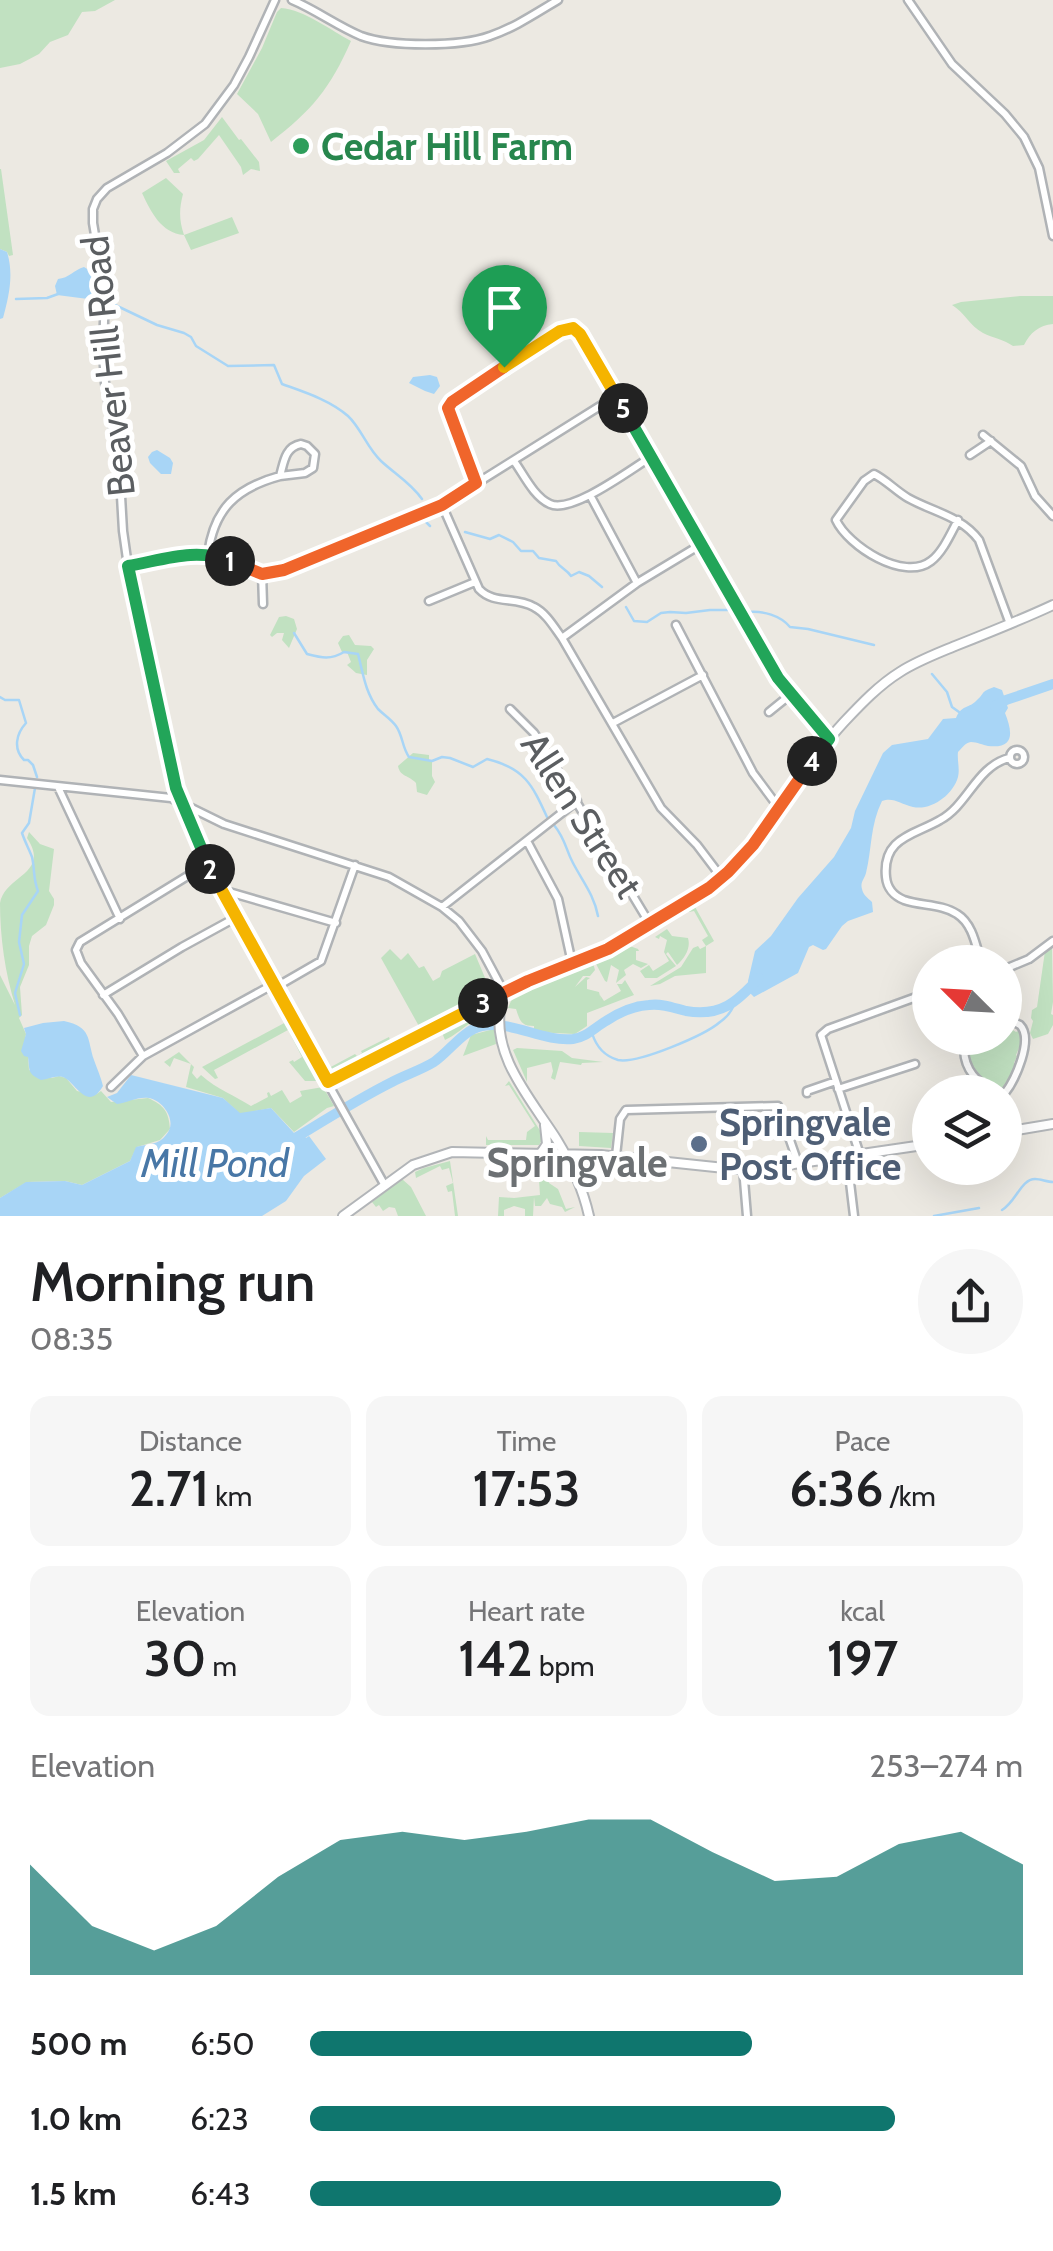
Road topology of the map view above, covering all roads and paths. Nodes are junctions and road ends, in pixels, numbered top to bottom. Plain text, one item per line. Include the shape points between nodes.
1 (275, 0) edge
2 (292, 0) edge
3 (558, 0) edge
4 (908, 0) edge
5 (1053, 236) edge
6 (616, 396) junction
7 (984, 436) dead end
8 (991, 442) junction
9 (970, 455) dead end
10 (651, 458) junction
11 (514, 461) junction
12 (280, 476) junction
13 (476, 483) junction
14 (590, 495) junction
15 (442, 505) junction
16 (1053, 516) edge
17 (958, 520) junction
18 (700, 545) junction
19 (208, 554) junction
20 (128, 566) junction
21 (262, 574) junction
22 (475, 582) junction
23 (638, 584) junction
24 (429, 601) dead end
25 (263, 604) dead end
26 (1053, 605) edge
27 (1010, 624) junction
28 (676, 625) dead end
29 (562, 638) junction
30 (702, 676) junction
31 (790, 695) junction
32 (510, 709) dead end
33 (769, 712) dead end
34 (612, 723) junction
35 (829, 739) junction
36 (1008, 758) dead end
37 (0, 780) edge
38 (58, 787) junction
39 (577, 802) junction
40 (182, 804) junction
41 (779, 808) junction
42 (526, 841) junction
43 (207, 864) junction
44 (355, 865) junction
45 (722, 878) junction
46 (220, 890) junction
47 (442, 907) junction
48 (120, 918) junction
49 (235, 918) junction
50 (336, 924) junction
51 (650, 924) junction
52 (1053, 940) edge
53 (975, 945) edge
54 (1022, 962) edge
55 (572, 964) junction
56 (275, 986) junction
57 (103, 994) junction
58 (505, 994) junction
59 (912, 999) edge
60 (144, 1056) junction
61 (915, 1064) dead end
62 (328, 1082) junction
63 (837, 1085) junction
64 (111, 1087) dead end
65 (808, 1093) dead end
66 (544, 1121) junction
67 (1053, 1124) edge
68 (1022, 1129) edge
69 (912, 1147) edge
70 (541, 1153) junction
71 (564, 1153) junction
72 (600, 1155) junction
73 (860, 1155) junction
74 (616, 1156) junction
75 (847, 1157) junction
76 (798, 1163) junction
77 (743, 1168) junction
78 (578, 1182) junction
79 (384, 1184) junction
80 (343, 1216) edge
81 (590, 1216) edge
82 (747, 1216) edge
83 (854, 1216) edge

1 - 20 street, Beaver Hill Road via 234,85 206,124 107,188 93,209 104,276 105,383
2 - 3 street via 364,37 408,44 482,39
4 - 5 street via 952,64 1024,137
6 - 10 street
6 - 11 street
6 - 13 street via 580,334 560,331 448,408
7 - 8 street
8 - 9 street
8 - 16 street via 1021,466 1034,496
10 - 14 street
10 - 18 street
11 - 13 street
11 - 14 street via 549,504
12 - 12 street via 310,471 312,450 291,447
12 - 19 street via 242,492 225,508 213,525
13 - 15 street
14 - 23 street
15 - 21 street via 297,566
15 - 22 street
17 - 17 street via 872,474 837,522 869,553 910,567 932,560
17 - 27 street via 979,540
18 - 23 street
18 - 31 street
19 - 20 street
19 - 21 street
20 - 40 street, Beaver Hill Road
21 - 25 street
22 - 24 street
22 - 29 street via 490,598 538,610
23 - 29 street
26 - 27 main road
27 - 35 main road via 903,670
28 - 30 street
29 - 34 street
30 - 34 street
30 - 41 street
31 - 33 street
31 - 35 street
32 - 39 street, Allen Street via 534,733
34 - 45 street via 661,808
35 - 41 main road
36 - 53 street via 991,766 946,818 894,845 886,866 894,895 959,915
37 - 38 street
38 - 40 street
38 - 48 street
39 - 42 street
39 - 51 street, Allen Street
40 - 43 street, Beaver Hill Road
40 - 44 street
41 - 45 main road
42 - 47 street
42 - 55 street via 558,899
43 - 46 street, Beaver Hill Road
43 - 48 street
44 - 47 street
44 - 50 street
45 - 51 main road
46 - 49 street, Beaver Hill Road
46 - 50 street
47 - 58 street via 476,940
48 - 57 street via 76,950
49 - 56 street, Beaver Hill Road
49 - 57 street
50 - 56 street via 321,961
51 - 55 main road
52 - 54 street
55 - 58 main road
56 - 60 street
56 - 62 street, Beaver Hill Road
57 - 60 street
58 - 62 street
58 - 66 main road via 502,1042
59 - 63 street via 825,1030
60 - 64 street
61 - 63 street
62 - 79 street, Beaver Hill Road
63 - 65 street
63 - 73 street
66 - 70 main road via 548,1138
66 - 71 main road
67 - 68 main road
69 - 73 main road
70 - 71 main road
70 - 79 main road via 444,1153
71 - 72 main road
71 - 78 main road
72 - 74 main road
72 - 78 main road via 585,1160
73 - 75 main road
74 - 76 street via 624,1112 778,1106
74 - 77 main road
75 - 76 main road
75 - 83 street
76 - 77 main road
77 - 82 street
78 - 81 main road
79 - 80 main road

